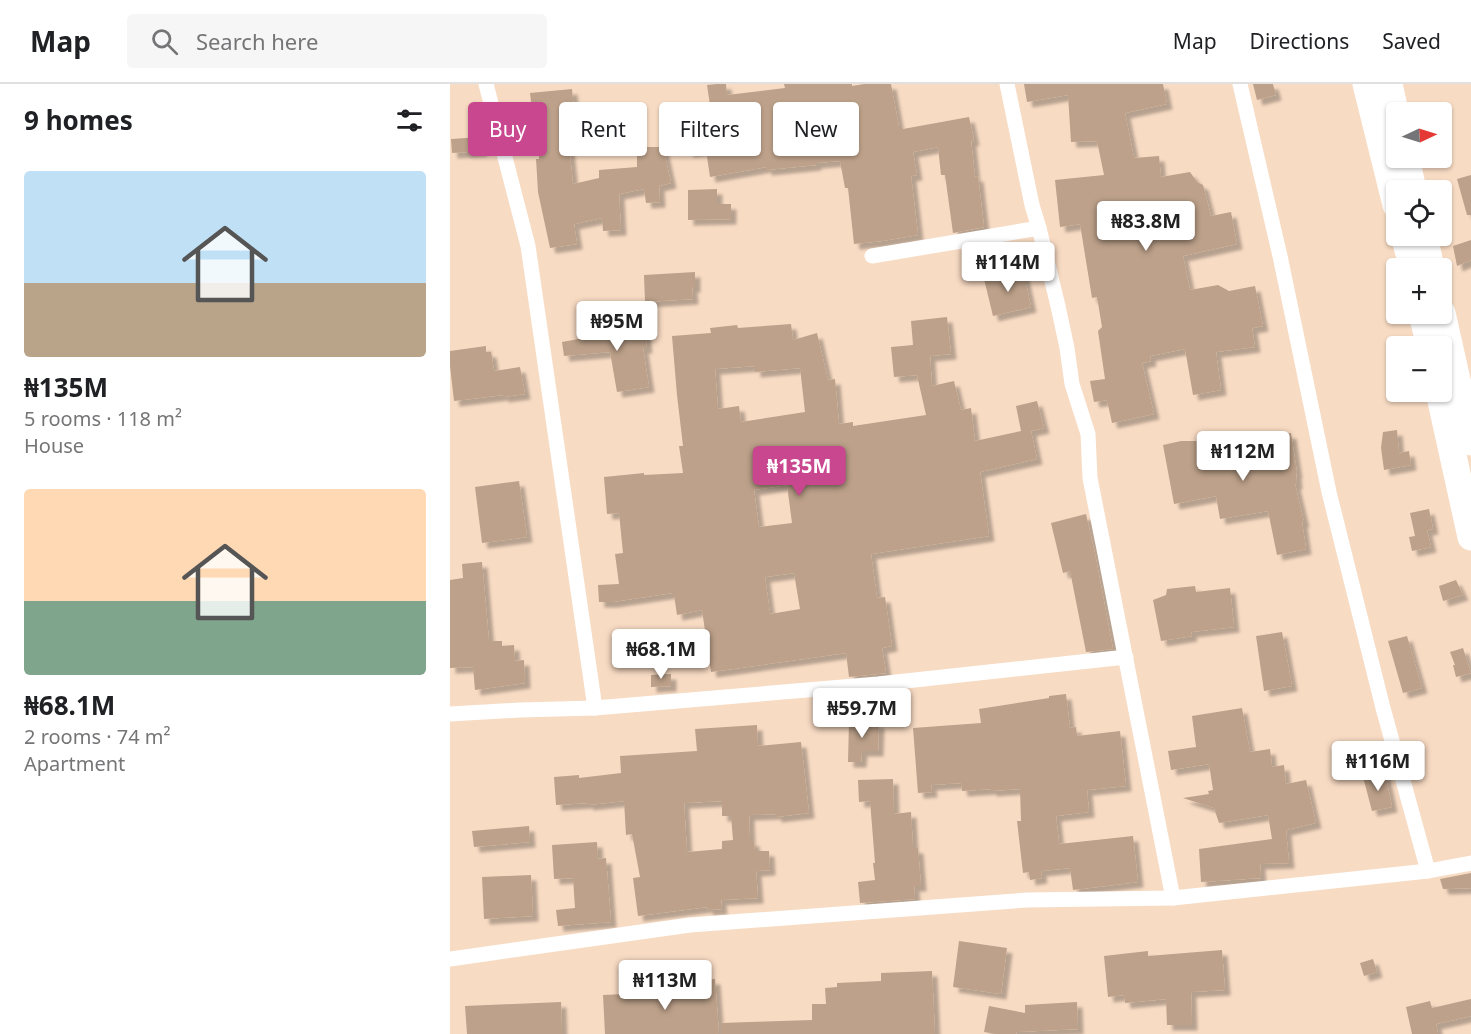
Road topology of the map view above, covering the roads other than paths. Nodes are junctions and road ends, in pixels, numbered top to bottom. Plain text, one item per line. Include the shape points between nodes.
1 (486, 84) edge
2 (1006, 84) edge
3 (1240, 84) edge
4 (1366, 84) edge
5 (1389, 84) edge
6 (1393, 102) edge
7 (1390, 180) edge
8 (1039, 228) junction
9 (872, 255) dead end
10 (1444, 324) edge
11 (1441, 402) edge
12 (1471, 442) edge
13 (1471, 537) edge
14 (1126, 657) junction
15 (595, 708) junction
16 (450, 714) edge
17 (1471, 863) edge
18 (1428, 871) junction
19 (1173, 898) junction
20 (450, 959) edge

1 - 15 street via 528,246
2 - 8 street
3 - 18 street via 1329,492
4 - 7 highway
5 - 6 highway
8 - 9 street
8 - 14 street via 1067,348 1071,384 1088,434 1090,478
10 - 12 highway
11 - 13 highway
14 - 15 street via 878,684
14 - 19 street
15 - 16 street
17 - 18 street
18 - 19 street
19 - 20 street via 1027,900 690,926

